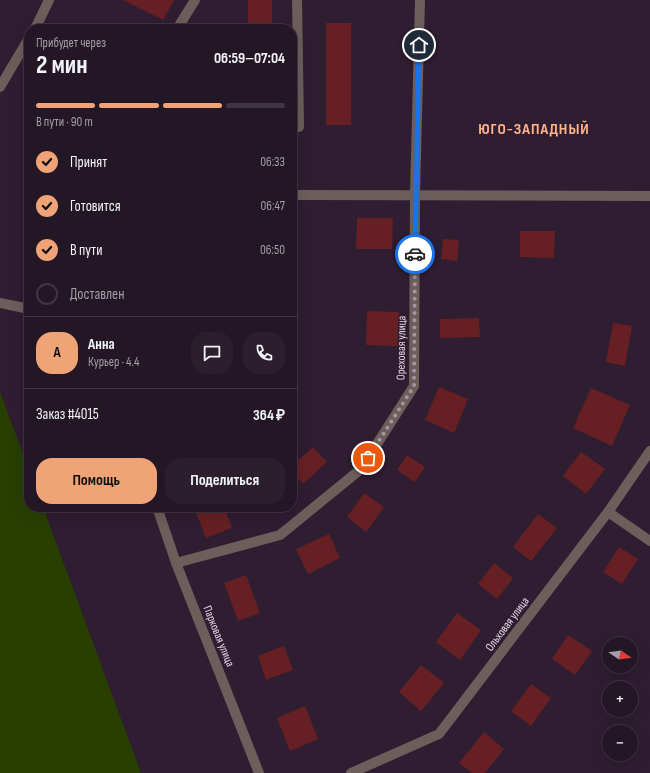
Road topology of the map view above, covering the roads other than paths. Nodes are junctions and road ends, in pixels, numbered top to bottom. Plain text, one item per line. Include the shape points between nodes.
1 (49, 0) edge
2 (195, 0) edge
3 (297, 0) edge
4 (420, 0) edge
5 (40, 24) edge
6 (180, 24) edge
7 (24, 46) edge
8 (0, 87) edge
9 (299, 127) dead end
10 (297, 195) edge
11 (415, 195) junction
12 (650, 196) edge
13 (0, 303) edge
14 (24, 308) edge
15 (650, 451) edge
16 (159, 512) edge
17 (608, 512) junction
18 (650, 541) edge
19 (176, 563) junction
20 (259, 773) edge
21 (351, 773) edge

1 - 5 street
2 - 6 street
3 - 9 street
4 - 11 street, Ореховая улица
7 - 8 street
10 - 11 street
11 - 12 street
11 - 19 street, Ореховая улица via 414,386 361,470 280,535
13 - 14 street
15 - 17 street, Ольховая улица
16 - 19 street, Парковая улица
17 - 18 street
17 - 21 street, Ольховая улица via 439,734
19 - 20 street, Парковая улица

